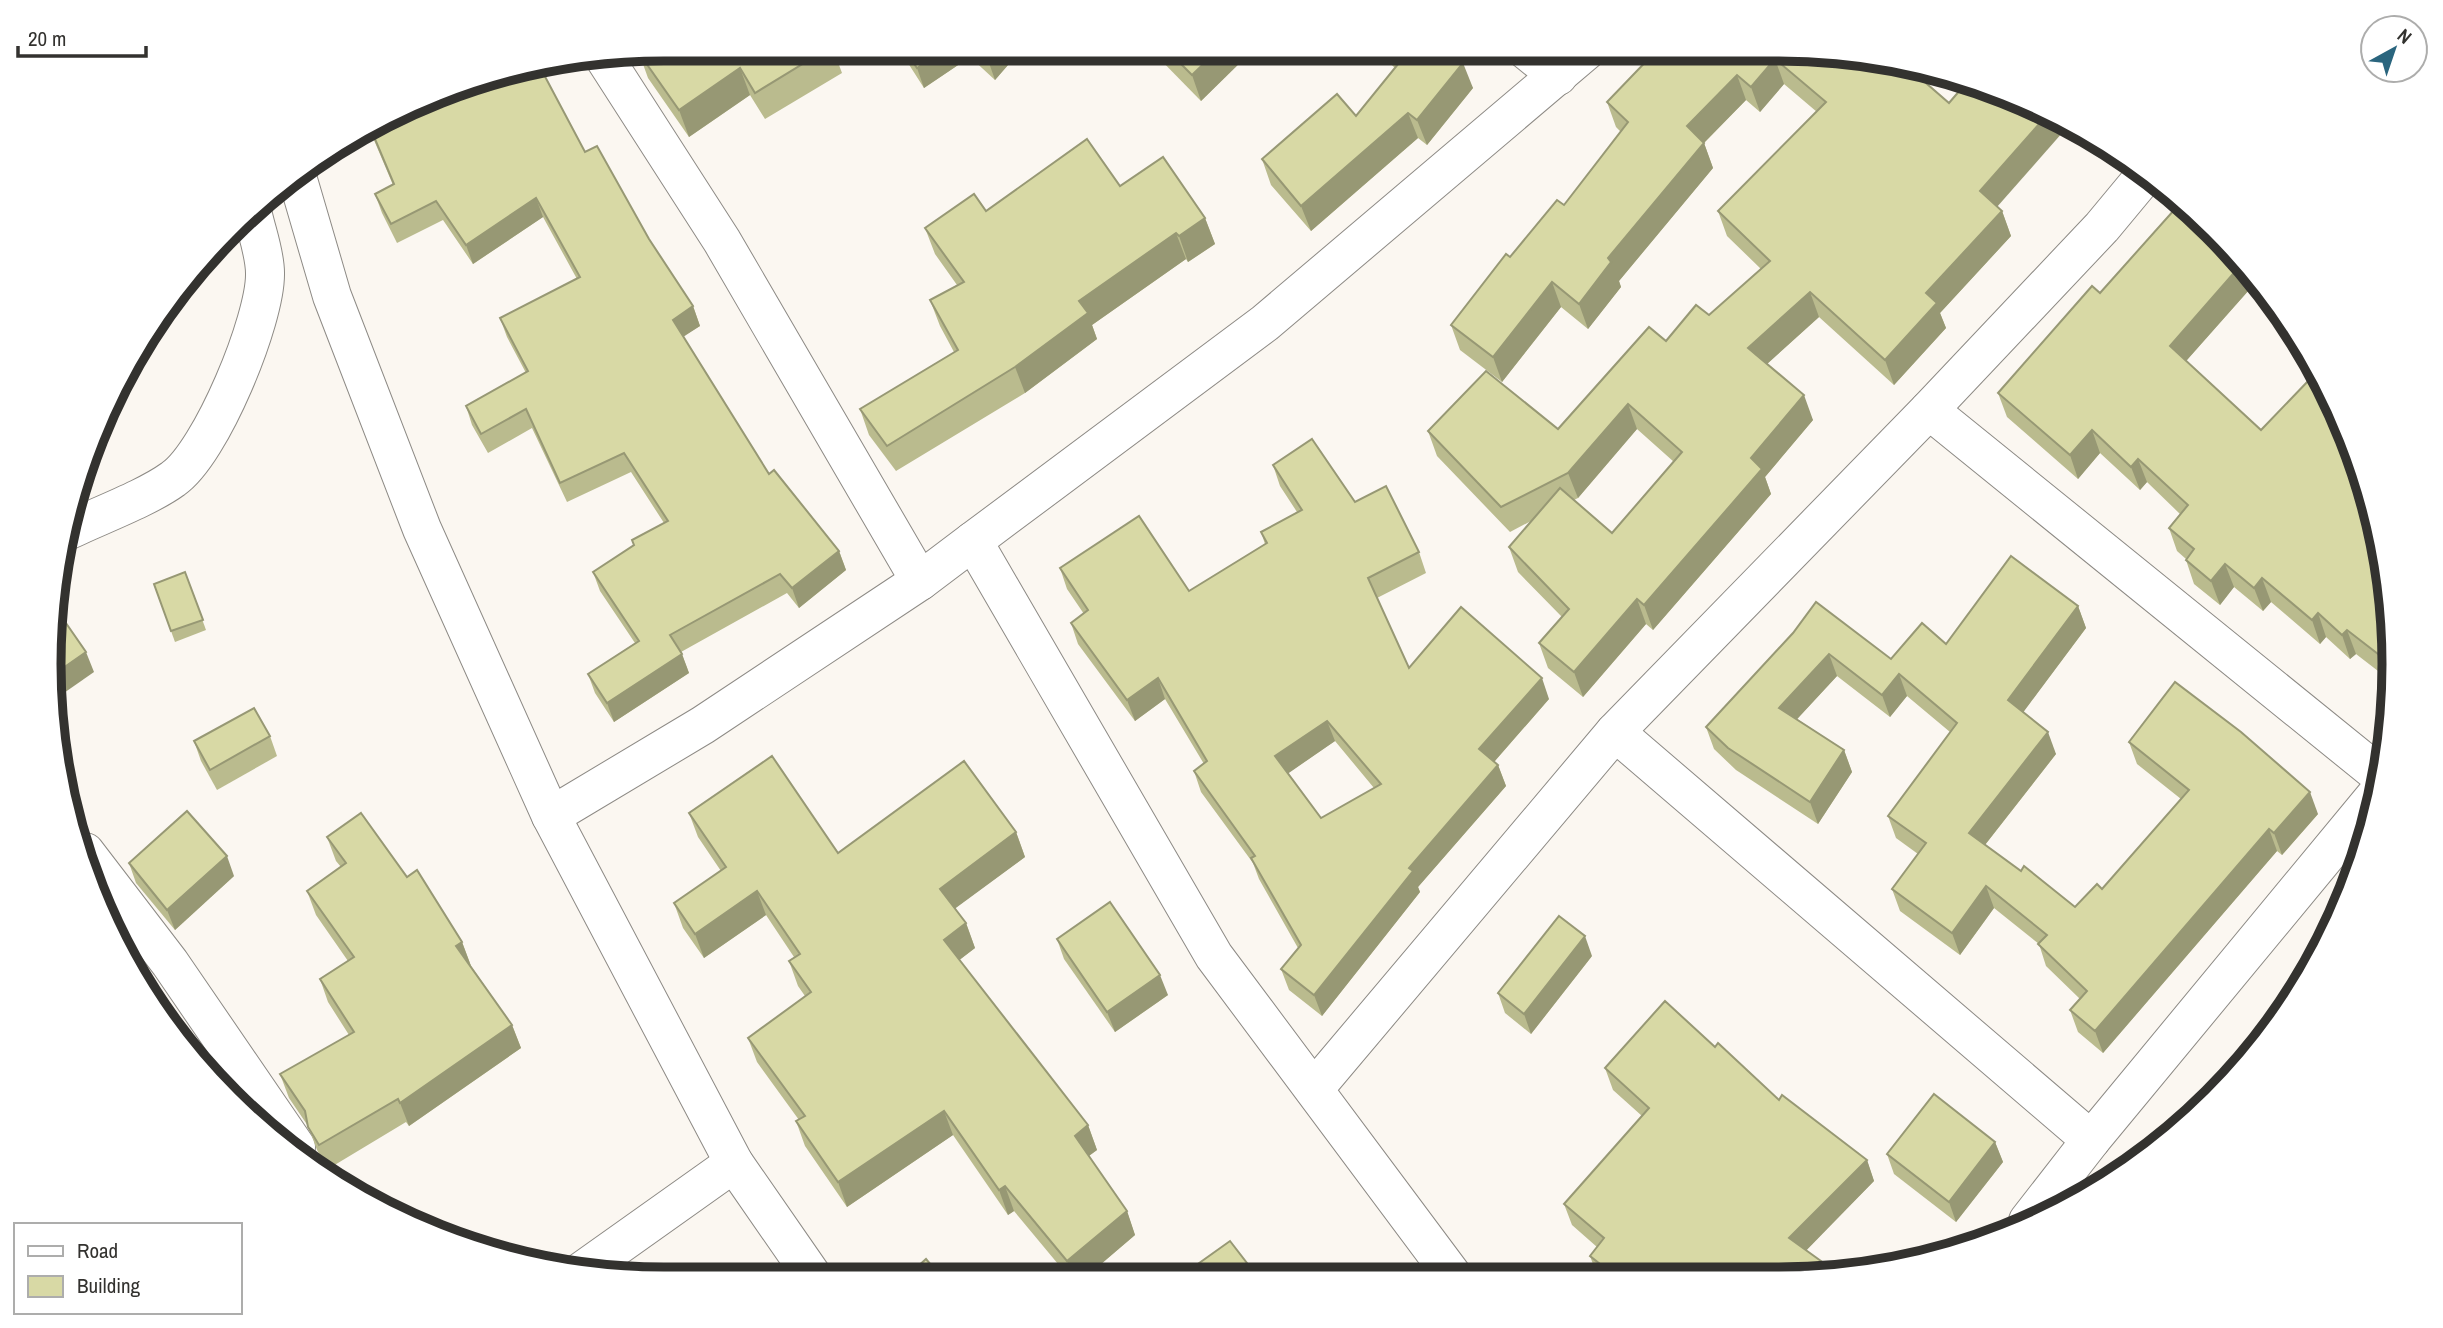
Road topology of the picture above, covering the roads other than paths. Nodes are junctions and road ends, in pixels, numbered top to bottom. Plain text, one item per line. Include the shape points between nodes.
1 (1540, 61) edge
2 (1575, 61) edge
3 (608, 64) edge
4 (1558, 76) junction
5 (2140, 182) edge
6 (299, 184) edge
7 (255, 223) edge
8 (1928, 410) junction
9 (78, 526) edge
10 (973, 541) junction
11 (920, 581) junction
12 (1615, 732) junction
13 (2372, 769) edge
14 (2363, 811) edge
15 (551, 816) junction
16 (96, 867) edge
17 (1314, 1089) junction
18 (287, 1133) edge
19 (2091, 1140) junction
20 (734, 1163) junction
21 (2038, 1209) edge
22 (594, 1263) edge
23 (807, 1267) edge
24 (1446, 1267) edge

1 - 4 street
2 - 4 street
3 - 11 street via 722,241
4 - 10 street via 1265,323
5 - 8 street
6 - 15 street via 332,296 422,529
7 - 9 street via 265,273 254,332 196,454 173,480
8 - 12 street
8 - 13 street
10 - 11 street
10 - 17 street via 1214,956
11 - 15 street via 703,725
12 - 17 street
12 - 19 street
14 - 19 street
15 - 20 street
16 - 18 street via 170,963
17 - 24 street
19 - 21 street
20 - 22 street
20 - 23 street

